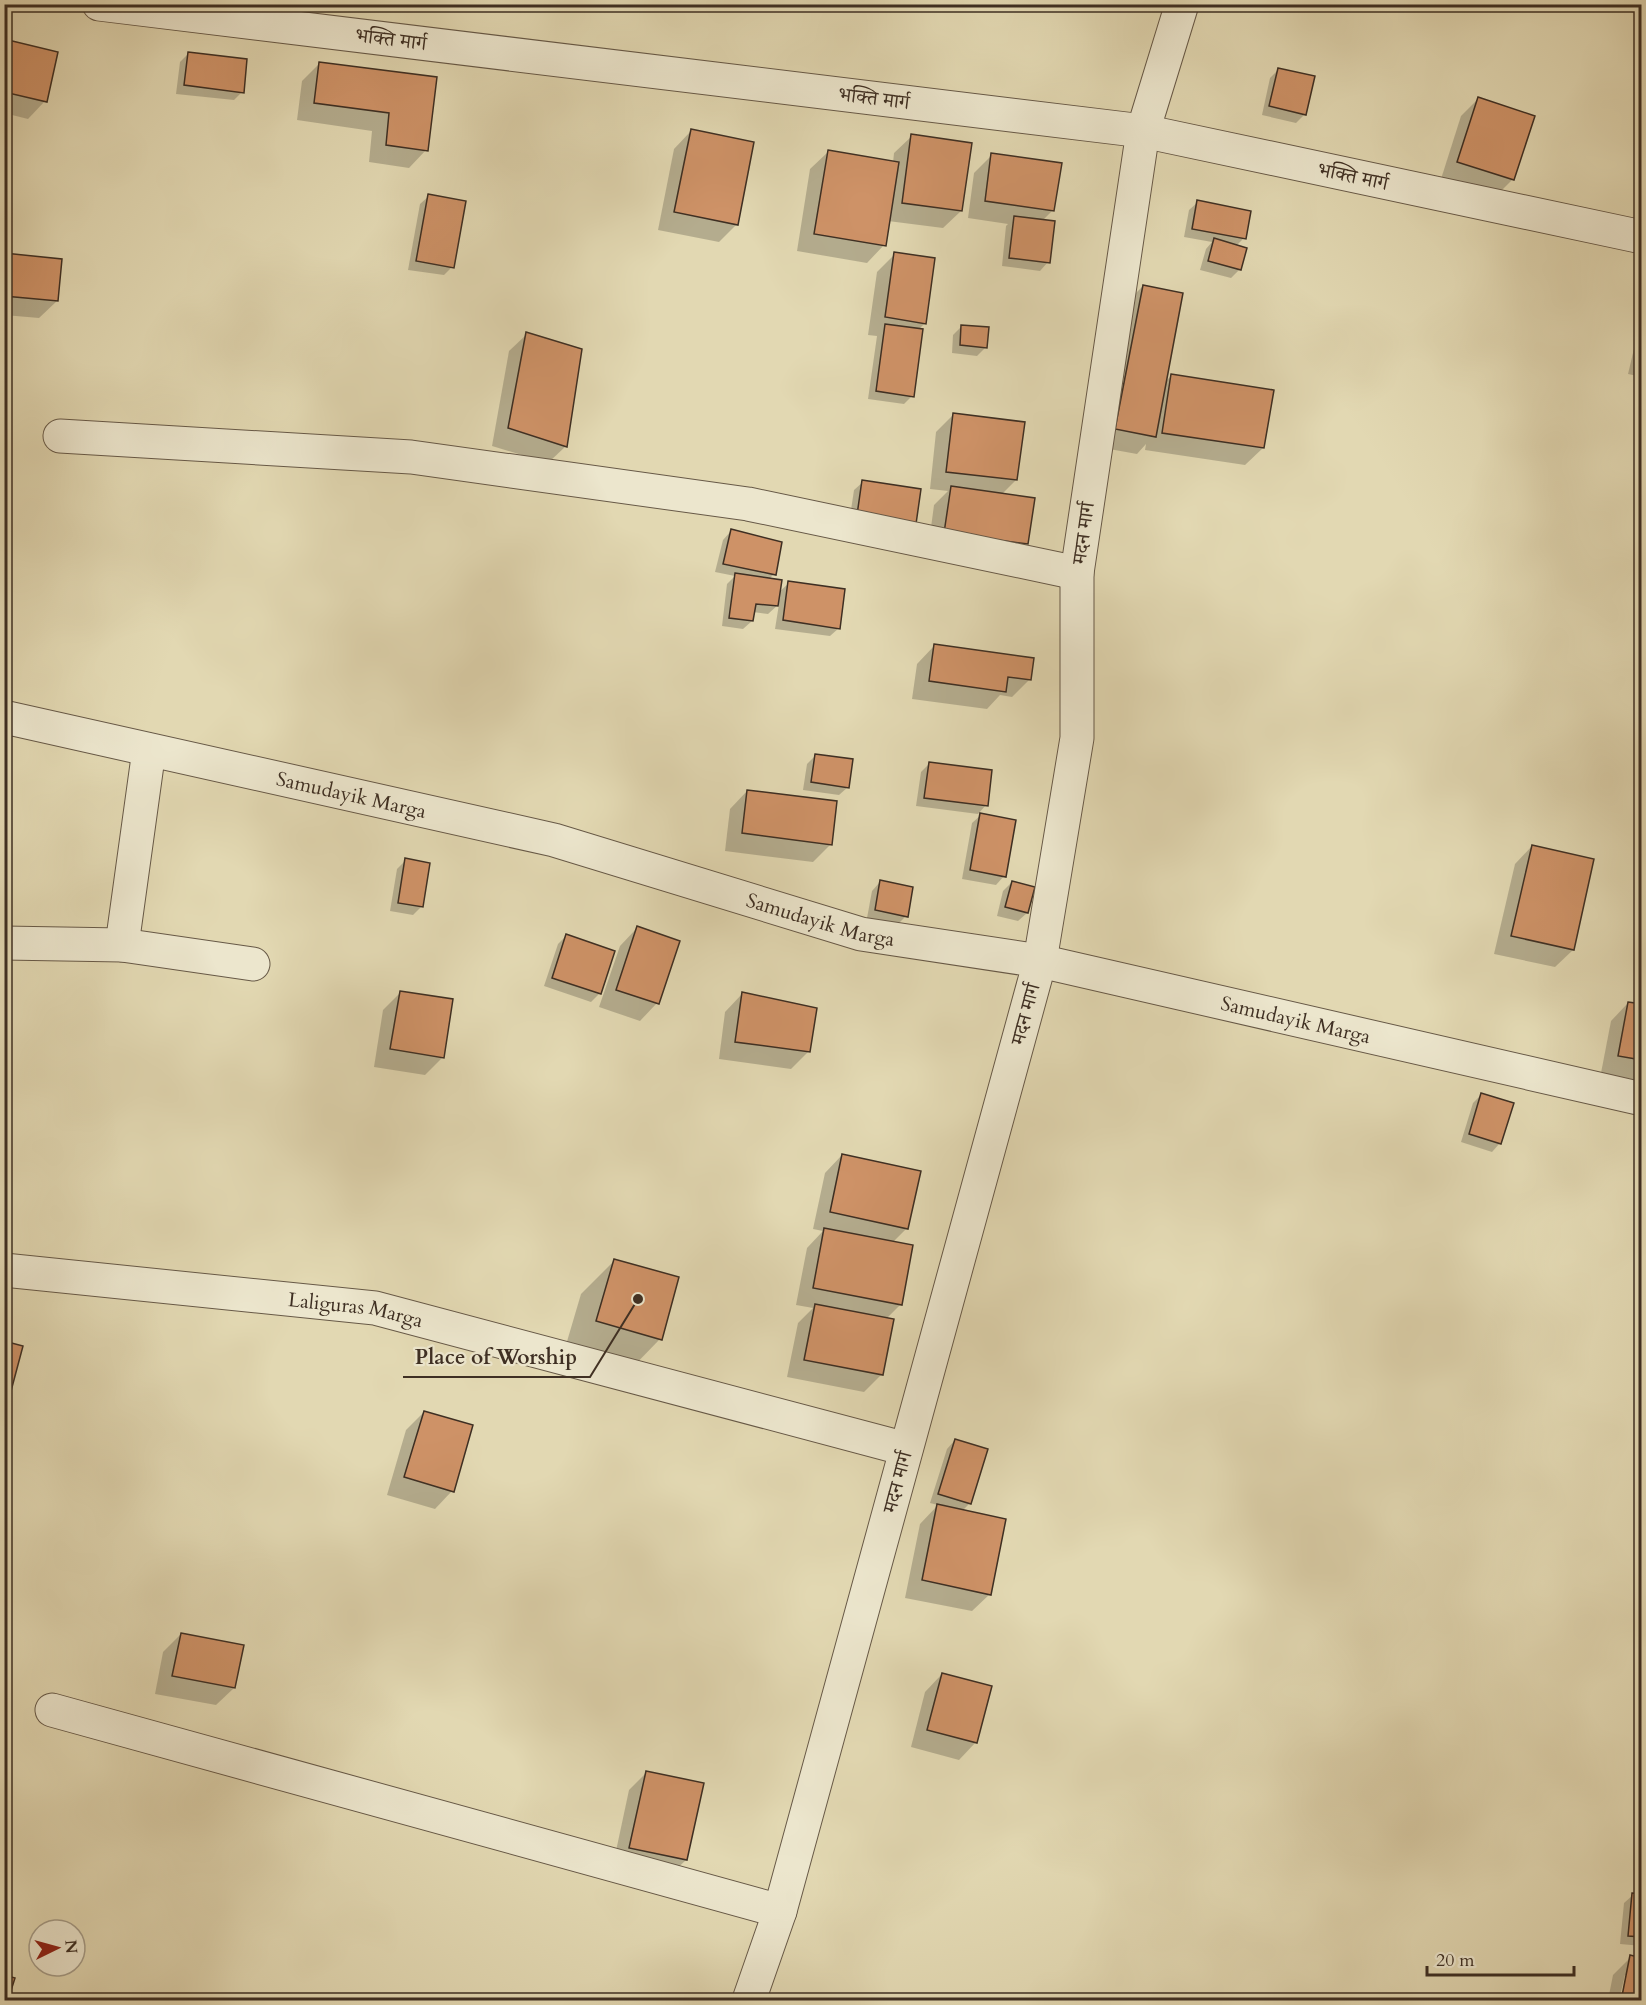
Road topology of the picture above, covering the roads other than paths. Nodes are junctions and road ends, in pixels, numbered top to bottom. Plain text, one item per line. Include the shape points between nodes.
1 (99, 4) edge
2 (1182, 4) edge
3 (1143, 131) junction
4 (1641, 237) edge
5 (60, 436) dead end
6 (1077, 573) junction
7 (4, 717) edge
8 (149, 750) junction
9 (4, 943) edge
10 (122, 945) junction
11 (1040, 961) junction
12 (253, 964) dead end
13 (1641, 1099) edge
14 (4, 1270) edge
15 (906, 1449) junction
16 (52, 1710) dead end
17 (780, 1911) junction
18 (749, 2001) edge

1 - 3 street, भक्ति मार्ग
2 - 3 street, मदन मार्ग
3 - 4 street, भक्ति मार्ग
3 - 6 street, मदन मार्ग
5 - 6 street via 411,457 748,504
6 - 11 street, मदन मार्ग via 1077,738
7 - 8 street, Samudayik Marga
8 - 10 street
8 - 11 street, Samudayik Marga via 554,840 861,934
9 - 10 street
10 - 12 street
11 - 13 street, Samudayik Marga
11 - 15 street, मदन मार्ग
14 - 15 street, Laliguras Marga via 375,1308
15 - 17 street, मदन मार्ग
16 - 17 street
17 - 18 street, मदन मार्ग

